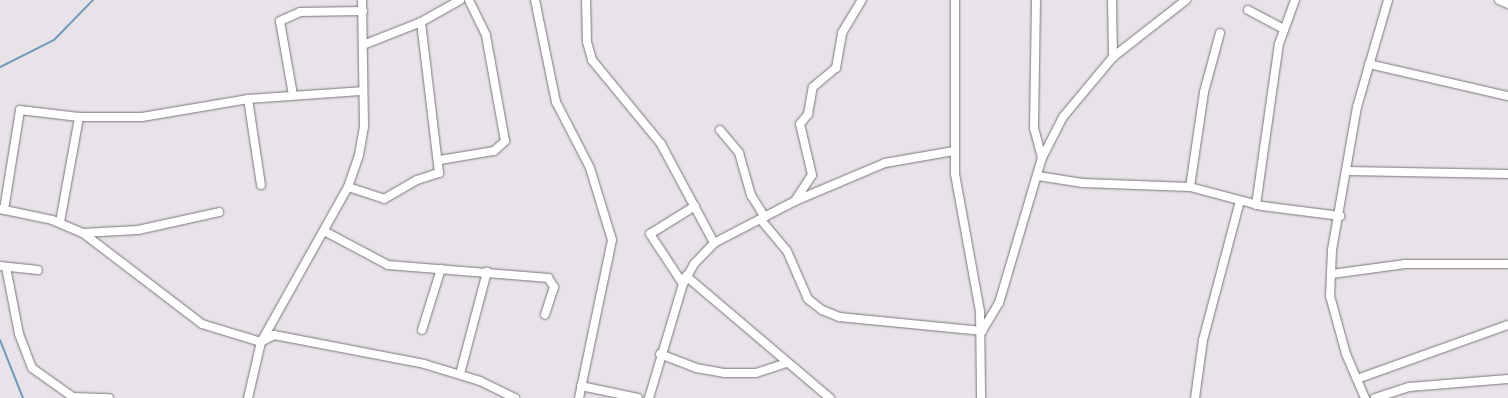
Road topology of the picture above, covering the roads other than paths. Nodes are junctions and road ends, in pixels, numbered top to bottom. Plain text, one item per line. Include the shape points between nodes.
1 (362, 0) edge
2 (460, 0) edge
3 (469, 0) edge
4 (535, 0) edge
5 (586, 0) edge
6 (862, 0) edge
7 (955, 0) edge
8 (1036, 0) edge
9 (1112, 0) edge
10 (1186, 0) edge
11 (1295, 0) edge
12 (1388, 0) edge
13 (1499, 0) edge
14 (1508, 4) edge
15 (1248, 10) dead end
16 (363, 11) junction
17 (421, 22) junction
18 (1283, 29) junction
19 (1220, 33) dead end
20 (363, 45) junction
21 (1113, 57) junction
22 (1369, 64) junction
23 (361, 91) junction
24 (292, 95) junction
25 (1508, 96) edge
26 (248, 99) junction
27 (78, 117) junction
28 (720, 130) dead end
29 (954, 151) junction
30 (1042, 158) junction
31 (440, 160) junction
32 (1348, 171) junction
33 (1508, 174) edge
34 (1038, 176) junction
35 (261, 185) dead end
36 (1190, 187) junction
37 (348, 188) junction
38 (795, 201) junction
39 (1240, 201) junction
40 (1256, 205) junction
41 (695, 206) junction
42 (2, 209) edge
43 (219, 212) dead end
44 (1340, 216) junction
45 (763, 218) junction
46 (60, 222) junction
47 (324, 231) junction
48 (84, 233) junction
49 (714, 243) junction
50 (1508, 264) edge
51 (3, 266) edge
52 (441, 269) junction
53 (38, 270) dead end
54 (488, 272) junction
55 (1332, 274) junction
56 (686, 276) junction
57 (682, 284) junction
58 (545, 315) dead end
59 (1508, 326) edge
60 (422, 330) dead end
61 (982, 331) junction
62 (261, 342) junction
63 (660, 354) junction
64 (787, 362) junction
65 (460, 374) junction
66 (1356, 379) junction
67 (1508, 379) edge
68 (581, 386) junction
69 (1395, 395) edge
70 (109, 398) edge
71 (248, 398) edge
72 (515, 398) edge
73 (579, 398) edge
74 (638, 398) edge
75 (649, 398) edge
76 (830, 398) edge
77 (981, 398) edge
78 (1194, 398) edge
79 (1365, 398) edge
80 (1375, 398) edge

1 - 16 street
2 - 17 street
3 - 31 street via 486,35 505,141 494,151
4 - 68 street via 556,102 590,168 612,240
5 - 41 street via 587,42 592,60 661,144
6 - 38 street via 842,33 836,68 813,87 808,114 800,124 812,175
7 - 29 street
8 - 30 street via 1034,128
9 - 21 street
10 - 21 street
11 - 18 street
12 - 22 street
13 - 14 street
15 - 18 street
16 - 20 street
16 - 24 street via 300,12 280,21
17 - 20 street
17 - 31 street via 435,154
18 - 40 street via 1260,158
19 - 36 street via 1204,92
20 - 23 street
21 - 30 street via 1063,117
22 - 25 street
22 - 32 street
23 - 24 street
23 - 37 street via 364,126
24 - 26 street
26 - 27 street via 142,117
26 - 35 street
27 - 42 street via 20,110
27 - 46 street
28 - 45 street via 739,153 751,195
29 - 38 street via 886,163
29 - 61 street via 961,218
30 - 34 street
31 - 37 street via 435,177 417,180 384,199
32 - 33 street
32 - 44 street
34 - 36 street via 1082,184
34 - 61 street via 999,303
36 - 39 street
37 - 47 street
38 - 45 street
39 - 40 street
39 - 78 street via 1203,340
40 - 44 street
41 - 49 street
41 - 57 street via 650,234
42 - 46 street
43 - 48 street via 138,230
44 - 55 street via 1332,250
45 - 49 street
45 - 61 street via 787,251 808,299 822,310 839,317
46 - 48 street
47 - 52 street via 388,265
47 - 62 street
48 - 62 street via 193,319
49 - 56 street
50 - 55 street via 1405,264
51 - 53 street
51 - 70 street via 19,334 32,368 73,397
52 - 54 street
52 - 60 street
54 - 58 street via 551,280 554,287
54 - 65 street
55 - 66 street via 1330,296
56 - 57 street
56 - 64 street
57 - 63 street
59 - 66 street
61 - 77 street
62 - 65 street via 274,335
62 - 71 street
63 - 64 street via 696,368 724,373 756,373
63 - 75 street
64 - 76 street
65 - 72 street
66 - 79 street
67 - 69 street
68 - 73 street
68 - 74 street
69 - 80 street

